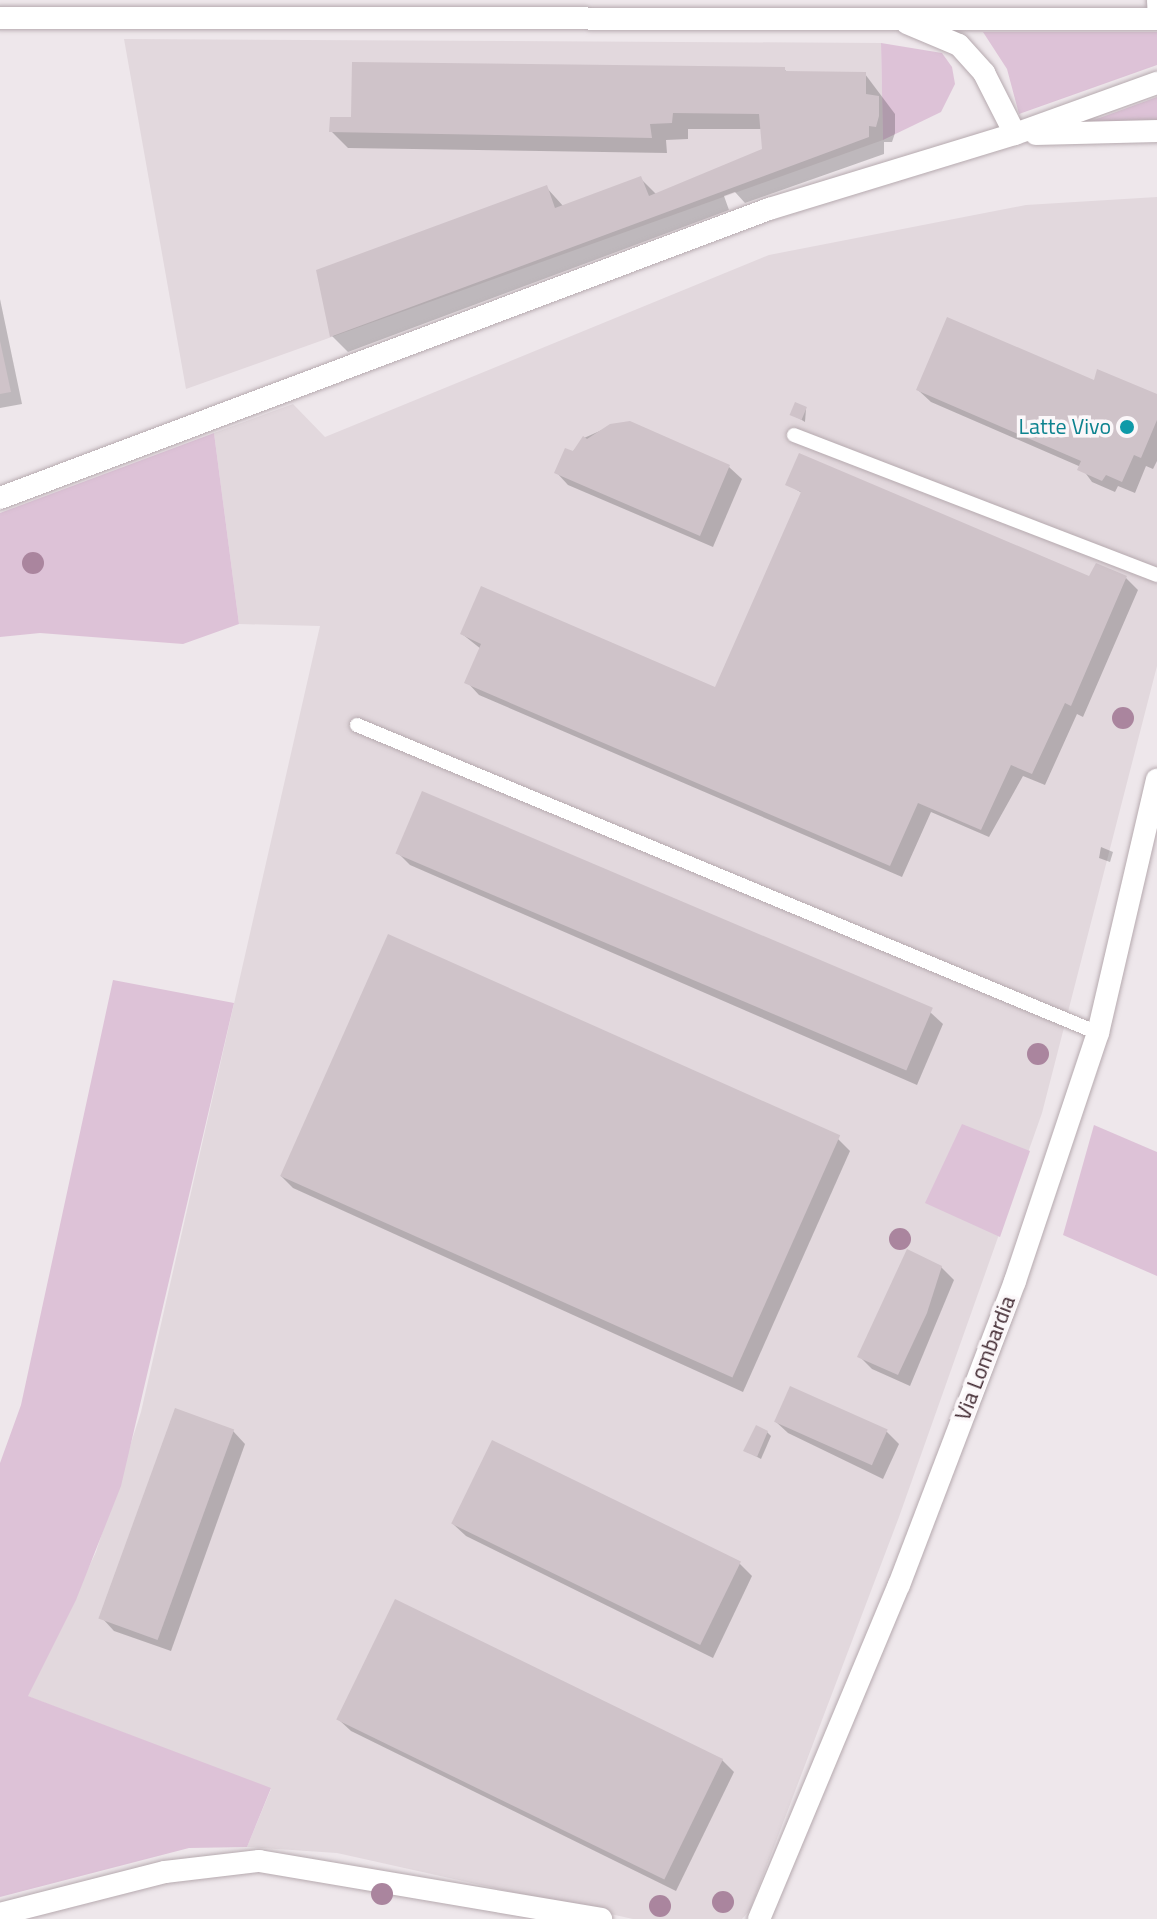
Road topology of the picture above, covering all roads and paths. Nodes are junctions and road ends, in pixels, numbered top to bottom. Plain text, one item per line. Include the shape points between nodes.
1 (659, 9) edge
2 (1156, 13) edge
3 (0, 18) edge
4 (898, 19) junction
5 (1157, 83) edge
6 (1157, 131) edge
7 (1015, 134) junction
8 (794, 435) dead end
9 (0, 498) edge
10 (1157, 575) edge
11 (357, 725) dead end
12 (1157, 780) edge
13 (1098, 1033) junction
14 (0, 1914) edge
15 (601, 1919) edge
16 (759, 1919) edge

1 - 3 street
1 - 4 street
2 - 4 street
4 - 7 street via 959,45 984,73
5 - 7 street
6 - 7 street
7 - 9 street via 769,209
8 - 10 lane
11 - 13 lane
12 - 13 street, Via Lombardia
13 - 16 street, Via Lombardia via 1015,1281 921,1527
14 - 15 street via 165,1872 259,1861

